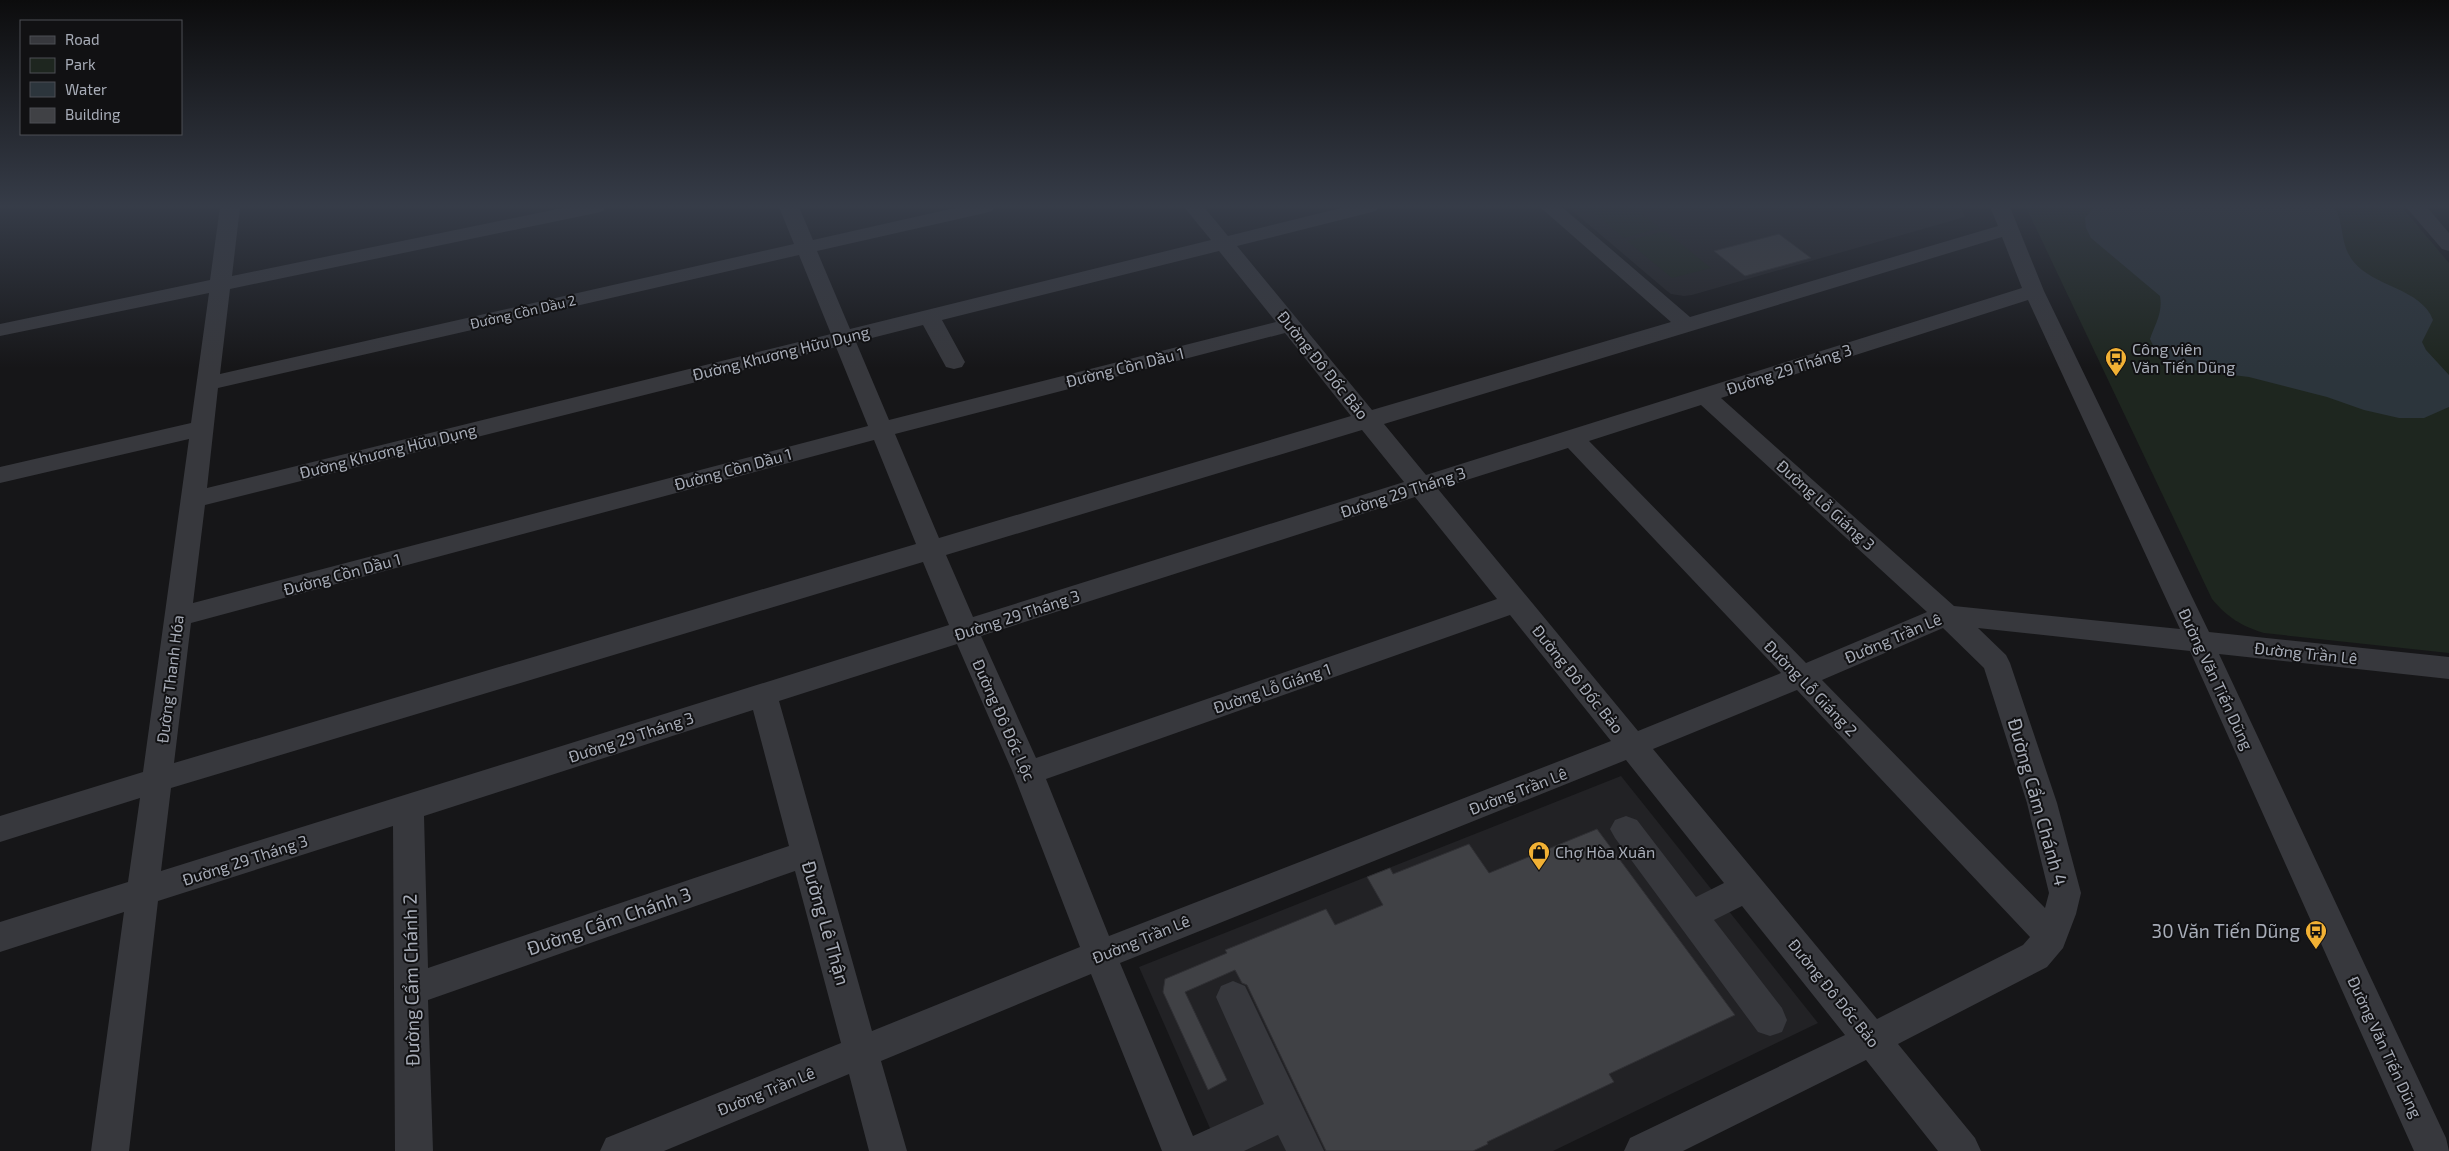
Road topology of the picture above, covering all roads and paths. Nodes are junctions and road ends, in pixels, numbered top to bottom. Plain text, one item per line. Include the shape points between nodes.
1 (223, 261) edge
2 (337, 261) edge
3 (750, 261) edge
4 (811, 261) edge
5 (1156, 261) edge
6 (1238, 261) edge
7 (1612, 261) edge
8 (1877, 261) edge
9 (2021, 261) edge
10 (220, 285) junction
11 (2034, 292) junction
12 (930, 316) junction
13 (1290, 325) junction
14 (1687, 325) junction
15 (0, 330) edge
16 (843, 337) junction
17 (954, 362) dead end
18 (207, 384) junction
19 (1705, 396) junction
20 (1368, 420) junction
21 (202, 428) junction
22 (881, 430) junction
23 (1573, 438) junction
24 (0, 475) edge
25 (1421, 486) junction
26 (192, 500) junction
27 (931, 550) junction
28 (1516, 603) junction
29 (1947, 615) junction
30 (177, 618) junction
31 (965, 631) junction
32 (2200, 642) junction
33 (2449, 668) edge
34 (1801, 677) junction
35 (764, 695) junction
36 (1632, 746) junction
37 (1028, 773) junction
38 (158, 780) junction
39 (408, 808) junction
40 (1626, 828) dead end
41 (0, 829) edge
42 (807, 853) junction
43 (1747, 888) junction
44 (145, 892) junction
45 (1691, 915) junction
46 (0, 937) edge
47 (2050, 937) junction
48 (1100, 955) junction
49 (411, 990) junction
50 (1233, 997) dead end
51 (1770, 1020) dead end
52 (1871, 1040) junction
53 (862, 1052) junction
54 (1286, 1112) junction
55 (110, 1151) edge
56 (414, 1151) edge
57 (619, 1151) edge
58 (888, 1151) edge
59 (1181, 1151) edge
60 (1203, 1151) edge
61 (1305, 1151) edge
62 (1643, 1151) edge
63 (1962, 1151) edge
64 (2433, 1151) edge

1 - 10 street, Đường Thanh Hóa
2 - 10 street
3 - 18 street, Đường Cồn Dầu 2
4 - 16 street, Đường Đô Đốc Lộc
5 - 12 street, Đường Khương Hữu Dụng
6 - 13 street, Đường Đô Đốc Bảo
7 - 14 street
8 - 14 street
9 - 11 street, Đường Văn Tiến Dũng
10 - 15 street
10 - 18 street, Đường Thanh Hóa
11 - 19 street, Đường 29 Tháng 3
11 - 32 street, Đường Văn Tiến Dũng
12 - 16 street, Đường Khương Hữu Dụng
12 - 17 street
13 - 20 street, Đường Đô Đốc Bảo
13 - 22 street, Đường Cồn Dầu 1
14 - 20 street
16 - 22 street, Đường Đô Đốc Lộc
16 - 26 street, Đường Khương Hữu Dụng
18 - 21 street, Đường Thanh Hóa
19 - 23 street, Đường 29 Tháng 3
19 - 29 street, Đường Lỗ Giáng 3
20 - 25 street, Đường Đô Đốc Bảo
20 - 27 street
21 - 24 street
21 - 26 street, Đường Thanh Hóa
22 - 27 street, Đường Đô Đốc Lộc
22 - 30 street, Đường Cồn Dầu 1
23 - 25 street, Đường 29 Tháng 3
23 - 34 street, Đường Lỗ Giáng 2
25 - 28 street, Đường Đô Đốc Bảo
25 - 31 street, Đường 29 Tháng 3
26 - 30 street, Đường Thanh Hóa
27 - 31 street, Đường Đô Đốc Lộc
27 - 38 street
28 - 36 street, Đường Đô Đốc Bảo
28 - 37 street, Đường Lỗ Giáng 1
29 - 32 street, Đường Trần Lê
29 - 34 street, Đường Trần Lê
29 - 47 street, Đường Cẩm Chánh 4 via 1996,663 2042,803 2064,893 2060,914
30 - 38 street, Đường Thanh Hóa
31 - 35 street, Đường 29 Tháng 3
31 - 37 street, Đường Đô Đốc Lộc
32 - 33 street, Đường Trần Lê
32 - 64 street, Đường Văn Tiến Dũng
34 - 36 street, Đường Trần Lê
34 - 47 street, Đường Lỗ Giáng 2
35 - 39 street, Đường 29 Tháng 3
35 - 42 street, Đường Lê Thận
36 - 43 street, Đường Đô Đốc Bảo
36 - 48 street, Đường Trần Lê
37 - 48 street, Đường Đô Đốc Lộc
38 - 41 street
38 - 44 street, Đường Thanh Hóa
39 - 44 street, Đường 29 Tháng 3
39 - 49 street, Đường Cẩm Chánh 2
40 - 45 street
42 - 49 street, Đường Cẩm Chánh 3
42 - 53 street, Đường Lê Thận
43 - 45 street
43 - 52 street, Đường Đô Đốc Bảo
44 - 46 street, Đường 29 Tháng 3
44 - 55 street, Đường Thanh Hóa
45 - 51 street
47 - 52 street, Đường Cẩm Chánh 4 via 2035,956
48 - 53 street, Đường Trần Lê
48 - 59 street, Đường Đô Đốc Lộc
49 - 56 street, Đường Cẩm Chánh 2
50 - 54 street
52 - 62 street, Đường Cẩm Chánh 4
52 - 63 street, Đường Đô Đốc Bảo
53 - 57 street, Đường Trần Lê
53 - 58 street, Đường Lê Thận
54 - 60 street
54 - 61 street

